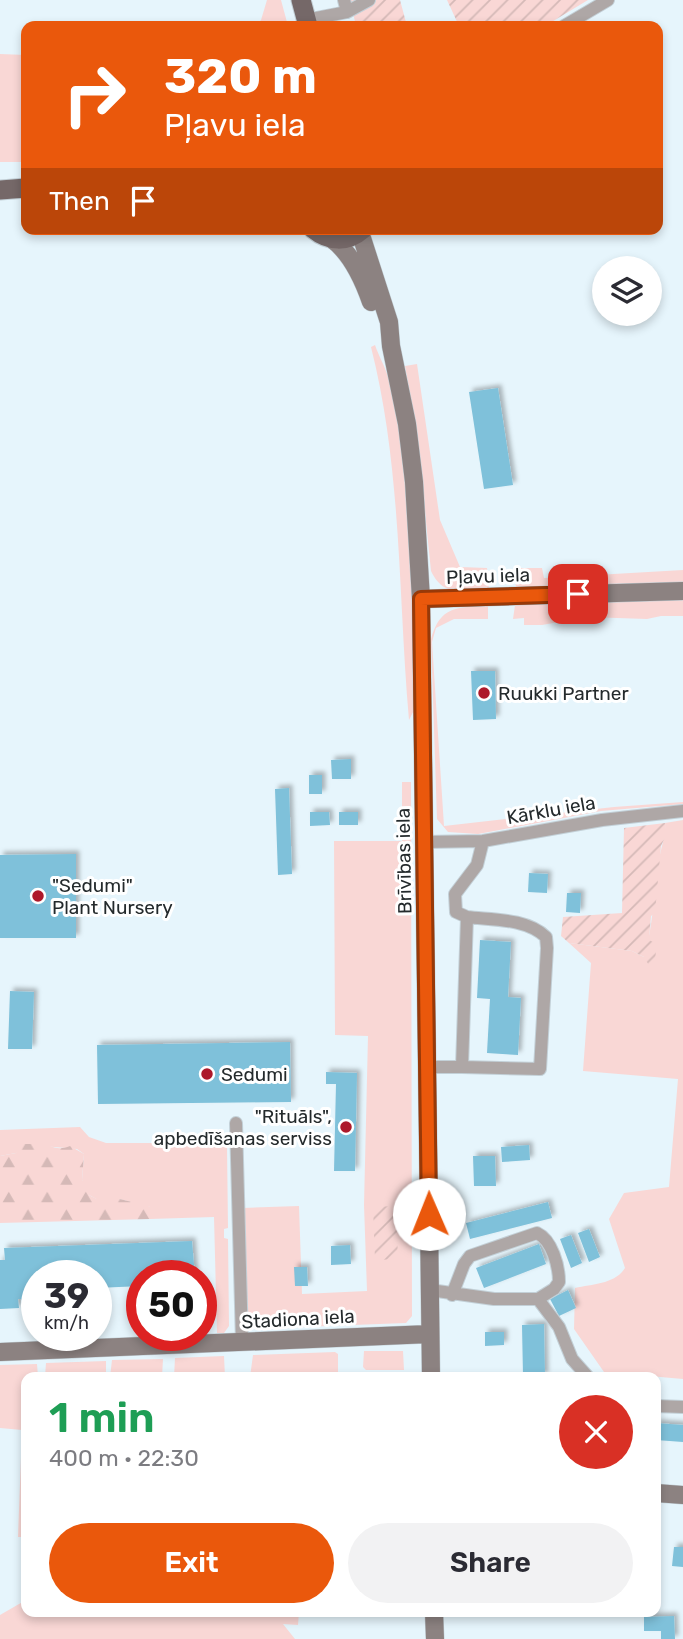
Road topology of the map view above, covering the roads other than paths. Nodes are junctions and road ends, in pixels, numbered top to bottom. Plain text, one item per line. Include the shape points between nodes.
1 (301, 0) edge
2 (369, 0) edge
3 (608, 0) edge
4 (345, 6) edge
5 (306, 21) edge
6 (311, 21) edge
7 (572, 21) edge
8 (21, 188) edge
9 (0, 190) edge
10 (324, 235) edge
11 (353, 235) edge
12 (363, 235) edge
13 (332, 239) junction
14 (391, 346) junction
15 (683, 591) edge
16 (421, 599) junction
17 (683, 811) edge
18 (483, 841) junction
19 (425, 842) junction
20 (467, 917) junction
21 (428, 1067) junction
22 (462, 1067) junction
23 (236, 1123) dead end
24 (430, 1290) junction
25 (452, 1295) junction
26 (538, 1299) junction
27 (430, 1334) junction
28 (242, 1342) junction
29 (0, 1352) edge
30 (431, 1372) edge
31 (584, 1372) edge
32 (661, 1406) edge
33 (683, 1407) edge
34 (661, 1493) edge
35 (683, 1495) edge
36 (434, 1617) edge
37 (435, 1639) edge

1 - 5 main road
2 - 4 street
3 - 7 street
4 - 6 street
8 - 9 main road
10 - 13 main road
11 - 13 main road
12 - 14 main road, Brīvības iela via 389,322
13 - 14 main road, Brīvības iela via 343,247 364,281
14 - 16 main road, Brīvības iela via 413,471
15 - 16 main road, Pļavu iela
16 - 19 main road, Brīvības iela
17 - 18 street, Kārklu iela
18 - 19 street, Kārklu iela
18 - 20 street via 478,865 454,894 456,912
19 - 21 main road, Brīvības iela
20 - 22 street
20 - 22 street via 523,925 544,934 547,948 540,1069
21 - 22 street
21 - 24 main road, Brīvības iela
23 - 28 street
24 - 25 street
24 - 27 main road, Brīvības iela
25 - 26 street
25 - 26 street via 470,1256 537,1233 550,1247 559,1277 557,1287
26 - 31 street
27 - 28 main road, Stadiona iela
27 - 30 main road, Brīvības iela
28 - 29 main road, Stadiona iela
32 - 33 street
34 - 35 main road
36 - 37 main road

